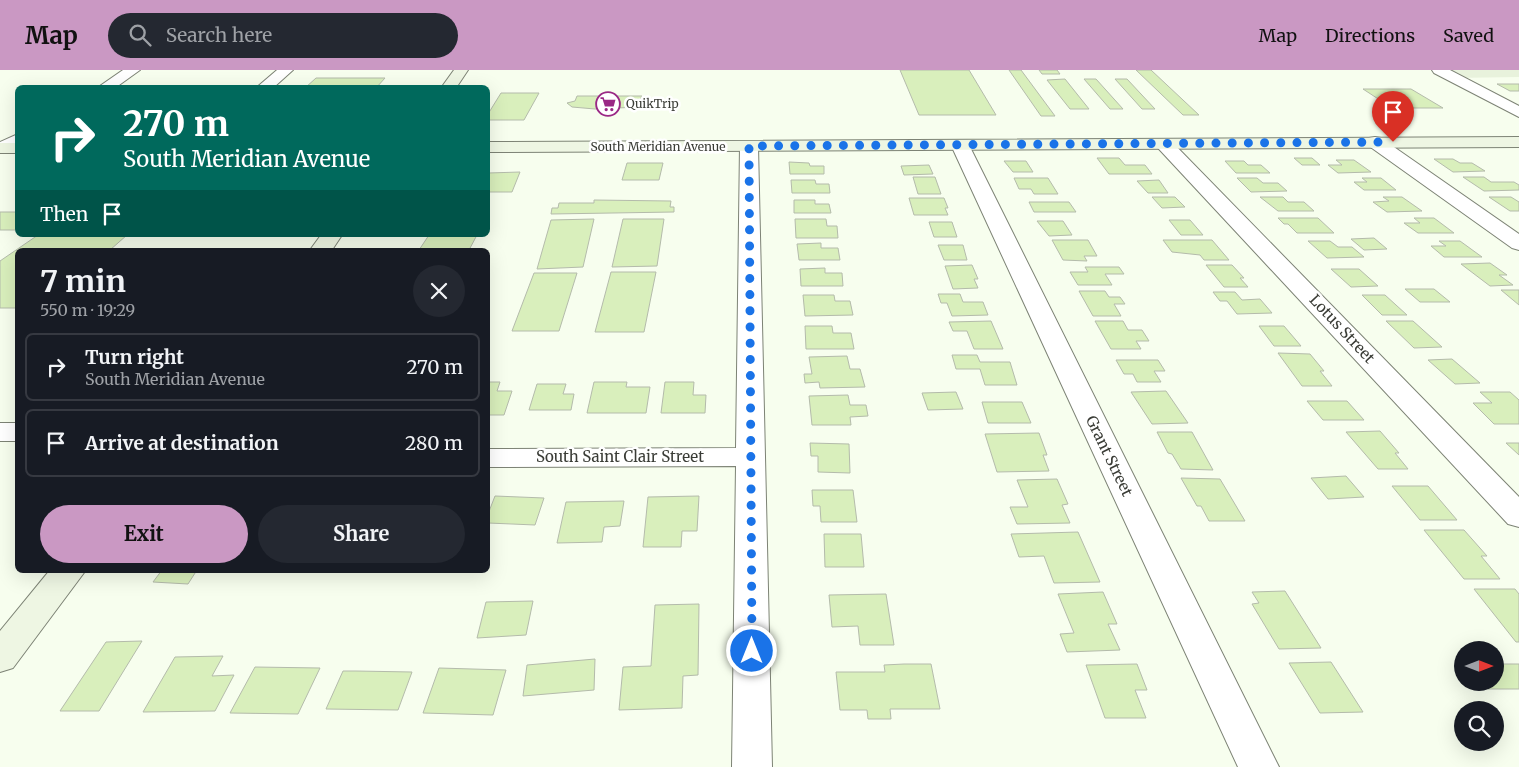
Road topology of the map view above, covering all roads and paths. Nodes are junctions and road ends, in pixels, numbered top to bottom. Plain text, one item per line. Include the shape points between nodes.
1 (134, 70) edge
2 (286, 70) edge
3 (461, 70) edge
4 (1439, 70) edge
5 (109, 85) edge
6 (268, 85) edge
7 (450, 85) edge
8 (1519, 112) edge
9 (1375, 142) junction
10 (1519, 142) edge
11 (1164, 144) junction
12 (960, 145) junction
13 (749, 146) junction
14 (490, 147) edge
15 (331, 237) edge
16 (1519, 244) edge
17 (322, 248) edge
18 (0, 432) edge
19 (15, 432) edge
20 (752, 457) junction
21 (490, 458) edge
22 (1519, 516) edge
23 (67, 573) edge
24 (0, 657) edge
25 (752, 767) edge
26 (1259, 767) edge

1 - 5 street
2 - 6 street
3 - 7 main road
4 - 8 street
9 - 10 main road, South Meridian Avenue
9 - 11 main road, South Meridian Avenue
9 - 16 street
11 - 12 main road, South Meridian Avenue
11 - 22 street, Lotus Street
12 - 13 main road, South Meridian Avenue
12 - 26 street, Grant Street
13 - 14 main road, South Meridian Avenue
13 - 20 street
15 - 17 main road
18 - 19 street
20 - 21 street, South Saint Clair Street
20 - 25 street
23 - 24 main road

